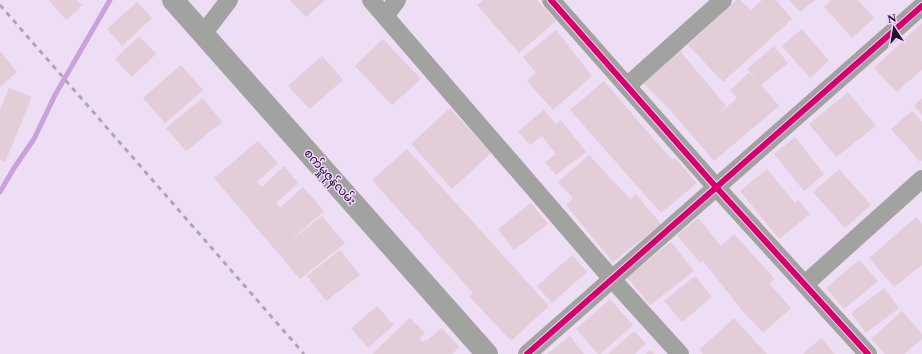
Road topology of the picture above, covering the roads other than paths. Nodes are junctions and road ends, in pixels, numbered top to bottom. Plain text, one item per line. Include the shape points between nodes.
1 (173, 0) edge
2 (229, 0) edge
3 (371, 0) edge
4 (397, 0) edge
5 (551, 0) edge
6 (723, 0) edge
7 (922, 6) edge
8 (385, 16) junction
9 (203, 34) junction
10 (627, 86) junction
11 (922, 179) edge
12 (716, 187) junction
13 (612, 279) junction
14 (805, 284) junction
15 (487, 354) edge
16 (527, 354) edge
17 (680, 354) edge
18 (868, 354) edge

1 - 9 street, စက်မှုဇုန်လမ်း
2 - 9 street
3 - 8 street
4 - 8 street
5 - 10 street
6 - 10 street
7 - 12 street
8 - 13 street
9 - 15 street, စက်မှုဇုန်လမ်း
10 - 12 street
11 - 14 street
12 - 13 street
12 - 14 street
13 - 16 street
13 - 17 street
14 - 18 street

